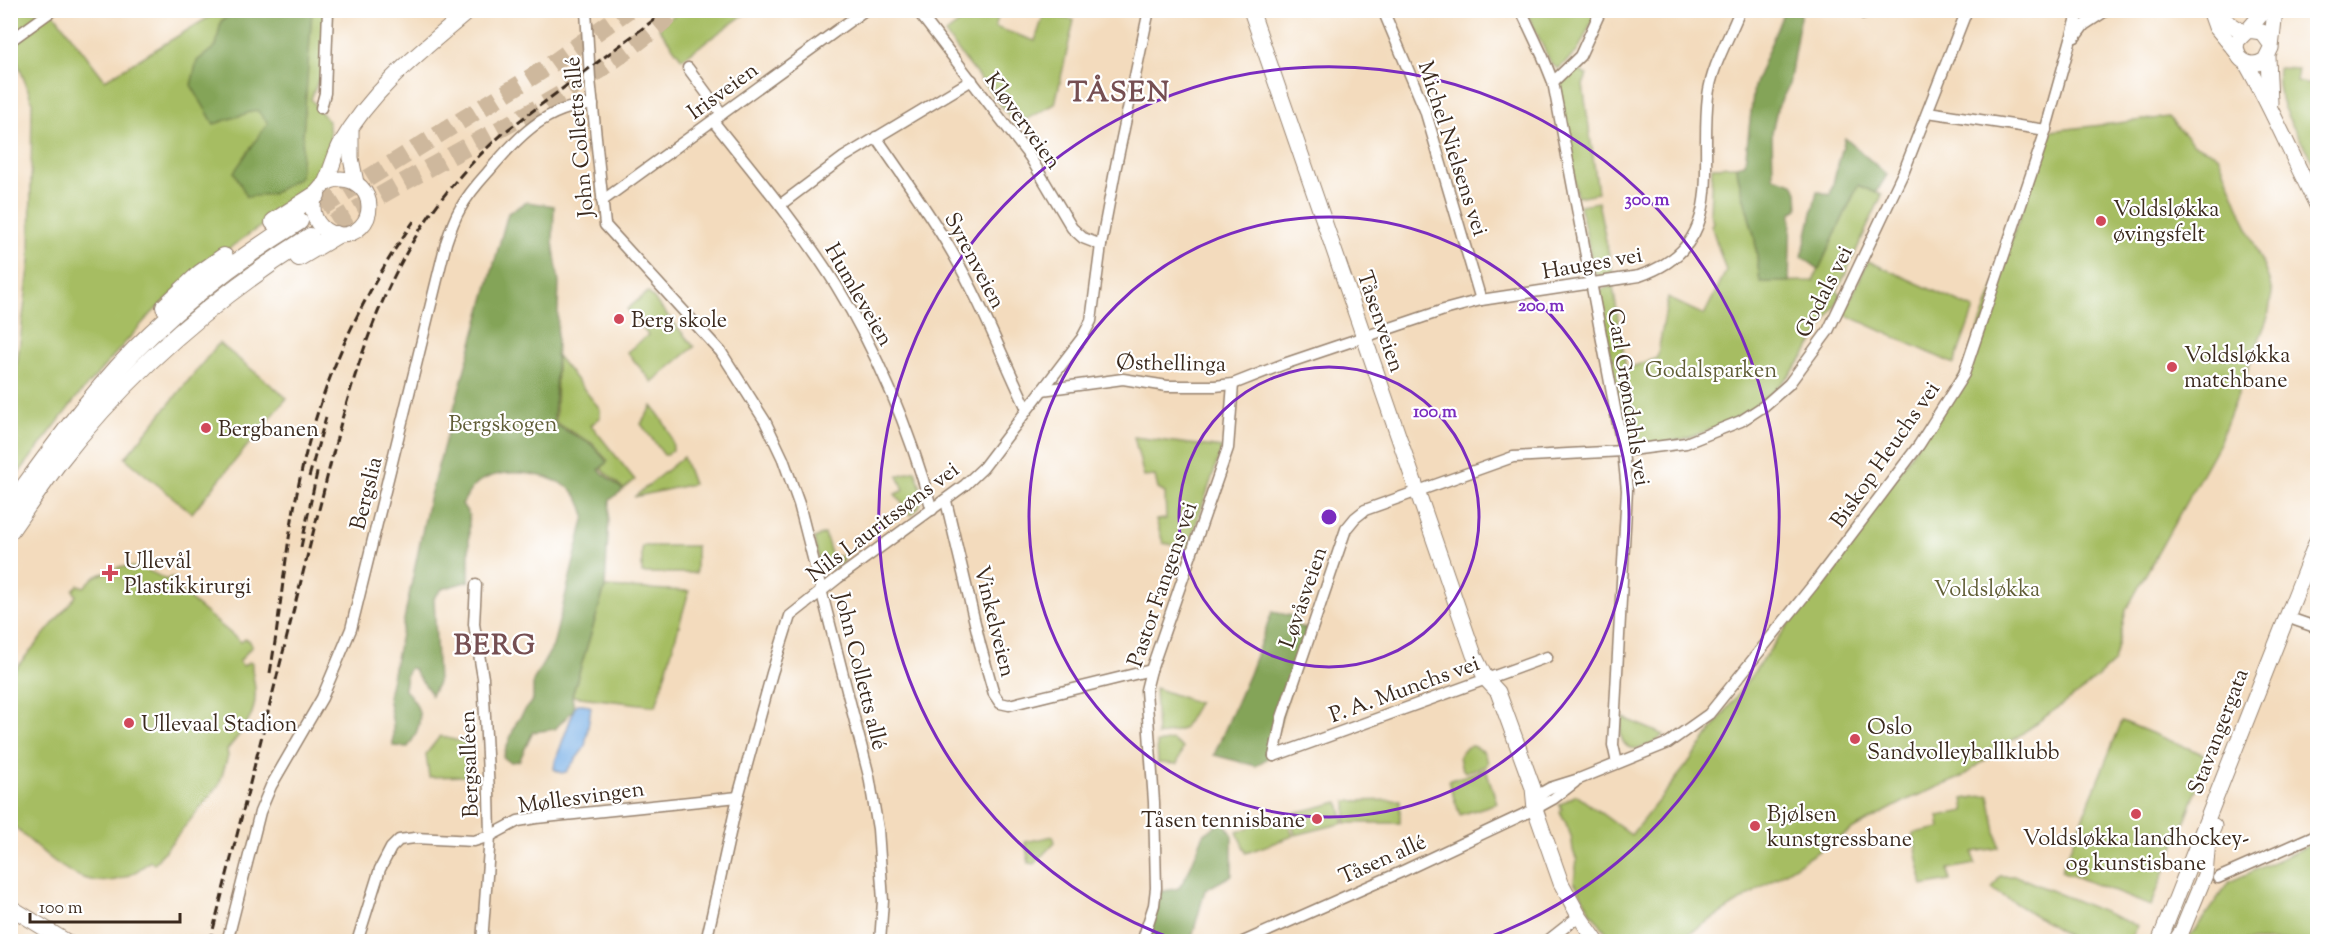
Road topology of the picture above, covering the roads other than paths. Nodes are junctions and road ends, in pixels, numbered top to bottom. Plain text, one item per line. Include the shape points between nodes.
1 (54, 10) edge
2 (328, 10) edge
3 (470, 10) edge
4 (586, 10) edge
5 (864, 10) edge
6 (917, 10) edge
7 (1149, 10) edge
8 (1251, 10) edge
9 (1383, 10) edge
10 (1521, 10) edge
11 (1601, 10) edge
12 (1740, 10) edge
13 (1967, 10) edge
14 (2079, 10) edge
15 (2107, 10) edge
16 (2265, 10) edge
17 (2275, 10) edge
18 (2210, 11) edge
19 (2246, 31) junction
20 (10, 41) edge
21 (2071, 42) junction
22 (2269, 50) junction
23 (2241, 57) junction
24 (688, 68) dead end
25 (972, 80) junction
26 (1553, 82) junction
27 (593, 105) junction
28 (2270, 106) junction
29 (321, 108) dead end
30 (1928, 112) junction
31 (718, 118) junction
32 (351, 130) junction
33 (2046, 130) junction
34 (876, 137) junction
35 (356, 183) junction
36 (2312, 185) edge
37 (321, 189) junction
38 (602, 201) junction
39 (780, 206) junction
40 (2318, 207) edge
41 (299, 221) tunnel mouth
42 (336, 235) junction
43 (310, 237) tunnel mouth
44 (1101, 245) junction
45 (1591, 283) junction
46 (1481, 300) junction
47 (1364, 338) junction
48 (109, 379) junction
49 (1233, 384) junction
50 (1042, 390) junction
51 (1027, 409) junction
52 (100, 414) junction
53 (1623, 451) junction
54 (1417, 492) junction
55 (946, 501) junction
56 (10, 507) edge
57 (932, 510) junction
58 (10, 530) edge
59 (2318, 538) edge
60 (2318, 566) edge
61 (476, 585) dead end
62 (822, 591) junction
63 (2295, 620) junction
64 (2318, 628) edge
65 (1547, 657) dead end
66 (1151, 669) junction
67 (1486, 679) junction
68 (1274, 756) joint
69 (1617, 763) junction
70 (738, 797) junction
71 (1535, 809) junction
72 (2318, 834) edge
73 (490, 836) junction
74 (2187, 869) junction
75 (2208, 881) junction
76 (10, 907) edge
77 (10, 913) edge
78 (1580, 916) junction
79 (52, 942) edge
80 (67, 942) edge
81 (227, 942) edge
82 (357, 942) edge
83 (482, 942) edge
84 (706, 942) edge
85 (880, 942) edge
86 (1142, 942) edge
87 (1243, 942) edge
88 (1546, 942) edge
89 (1597, 942) edge
90 (2159, 942) edge
91 (2175, 942) edge

1 - 20 street
2 - 29 street
3 - 32 main road via 382,87
4 - 27 street, John Colletts allé
5 - 31 street, Irisveien
6 - 25 street, Kløverveien
7 - 44 street, Nils Lauritssøns vei
8 - 47 main road, Tåsenveien
9 - 46 street, Michel Nielsens vei via 1425,110
10 - 26 street, Carl Grøndahls vei
11 - 26 street via 1580,56
12 - 45 street, Hauges vei via 1714,69 1708,95 1704,212 1695,235 1672,260 1655,270
13 - 30 street, Godals vei
14 - 21 street, Biskop Heuchs vei
15 - 21 street, Biskop Heuchs vei via 2084,25
16 - 19 main road
17 - 22 main road
18 - 19 main road
18 - 23 main road via 2216,27
19 - 22 main road via 2262,32
19 - 23 main road via 2237,40
21 - 33 street, Biskop Heuchs vei
22 - 23 main road via 2258,64
22 - 28 main road
23 - 28 main road
24 - 31 street, Humleveien
25 - 34 street
25 - 44 street, Kløverveien via 1030,157 1072,228 1083,238
26 - 45 street, Carl Grøndahls vei
27 - 38 street, John Colletts allé
27 - 81 street, Bergslia via 565,108 526,132 478,183 457,217 446,243 351,630 322,698 260,812
28 - 36 main road via 2290,153
30 - 33 street
30 - 53 street, Godals vei via 1828,330 1789,384 1764,406 1719,431 1686,443
31 - 38 street, Irisveien
31 - 39 street, Humleveien
32 - 35 main road
32 - 37 main road
33 - 69 street, Biskop Heuchs vei via 1964,374 1919,445 1710,714 1668,743
34 - 39 street
34 - 51 street, Syrenveien via 953,253
35 - 37 main road via 344,179
35 - 42 main road via 368,198 369,213 358,230
36 - 40 main road
37 - 42 main road via 313,206 318,222
37 - 48 highway via 181,291 154,319
38 - 62 street, John Colletts allé via 605,225 717,346 765,421 794,488
39 - 57 street, Humleveien via 836,284 882,371 900,410
41 - 48 highway via 203,288 150,335
42 - 52 highway via 237,302
43 - 52 highway via 250,276 185,329
44 - 50 street, Nils Lauritssøns vei via 1091,321
45 - 46 street, Hauges vei
45 - 53 street, Carl Grøndahls vei
46 - 47 street, Hauges vei
47 - 49 street, Østhellinga
47 - 54 main road, Tåsenveien
48 - 56 highway
49 - 50 street, Østhellinga via 1167,386 1123,379
49 - 66 street, Pastor Fangens vei via 1228,448
50 - 51 street, Nils Lauritssøns vei
51 - 55 street, Nils Lauritssøns vei via 983,468
52 - 58 highway via 58,463
53 - 54 street, Godals vei via 1513,457
53 - 69 street, Carl Grøndahls vei via 1627,490 1613,745
54 - 67 main road, Tåsenveien
54 - 68 street, Løvåsveien via 1365,510 1346,529 1282,717
55 - 57 street, Nils Lauritssøns vei
55 - 66 street, Vinkelveien via 980,644 1000,703 1010,705
57 - 62 street, Nils Lauritssøns vei
59 - 74 main road, Stavangergata
60 - 63 main road, Stavangergata
61 - 73 street, Bergsalléen via 474,624 483,678
62 - 70 street, Nils Lauritssøns vei via 788,620
62 - 85 street, John Colletts allé via 869,777 878,829 883,901
63 - 64 street
63 - 75 main road, Stavangergata via 2208,840
65 - 67 street, P. A. Munchs vei
66 - 86 street, Pastor Fangens vei via 1146,690 1156,888
67 - 68 street, P. A. Munchs vei
67 - 71 main road, Tåsenveien via 1524,791
69 - 71 street, Biskop Heuchs vei via 1550,788 1543,792
70 - 73 street, Møllesvingen via 536,818 518,821
70 - 84 street, Nils Lauritssøns vei
71 - 78 main road, Tåsenveien via 1559,877
71 - 87 street, Tåsen allé
72 - 75 street
73 - 82 street, Møllesvingen via 474,841 415,837 399,840 380,869
73 - 83 street, Bergsalléen
74 - 75 street
74 - 90 main road, Stavangergata
75 - 91 main road, Stavangergata
76 - 80 main road
77 - 79 main road
78 - 88 street
78 - 89 main road, Tåsenveien

